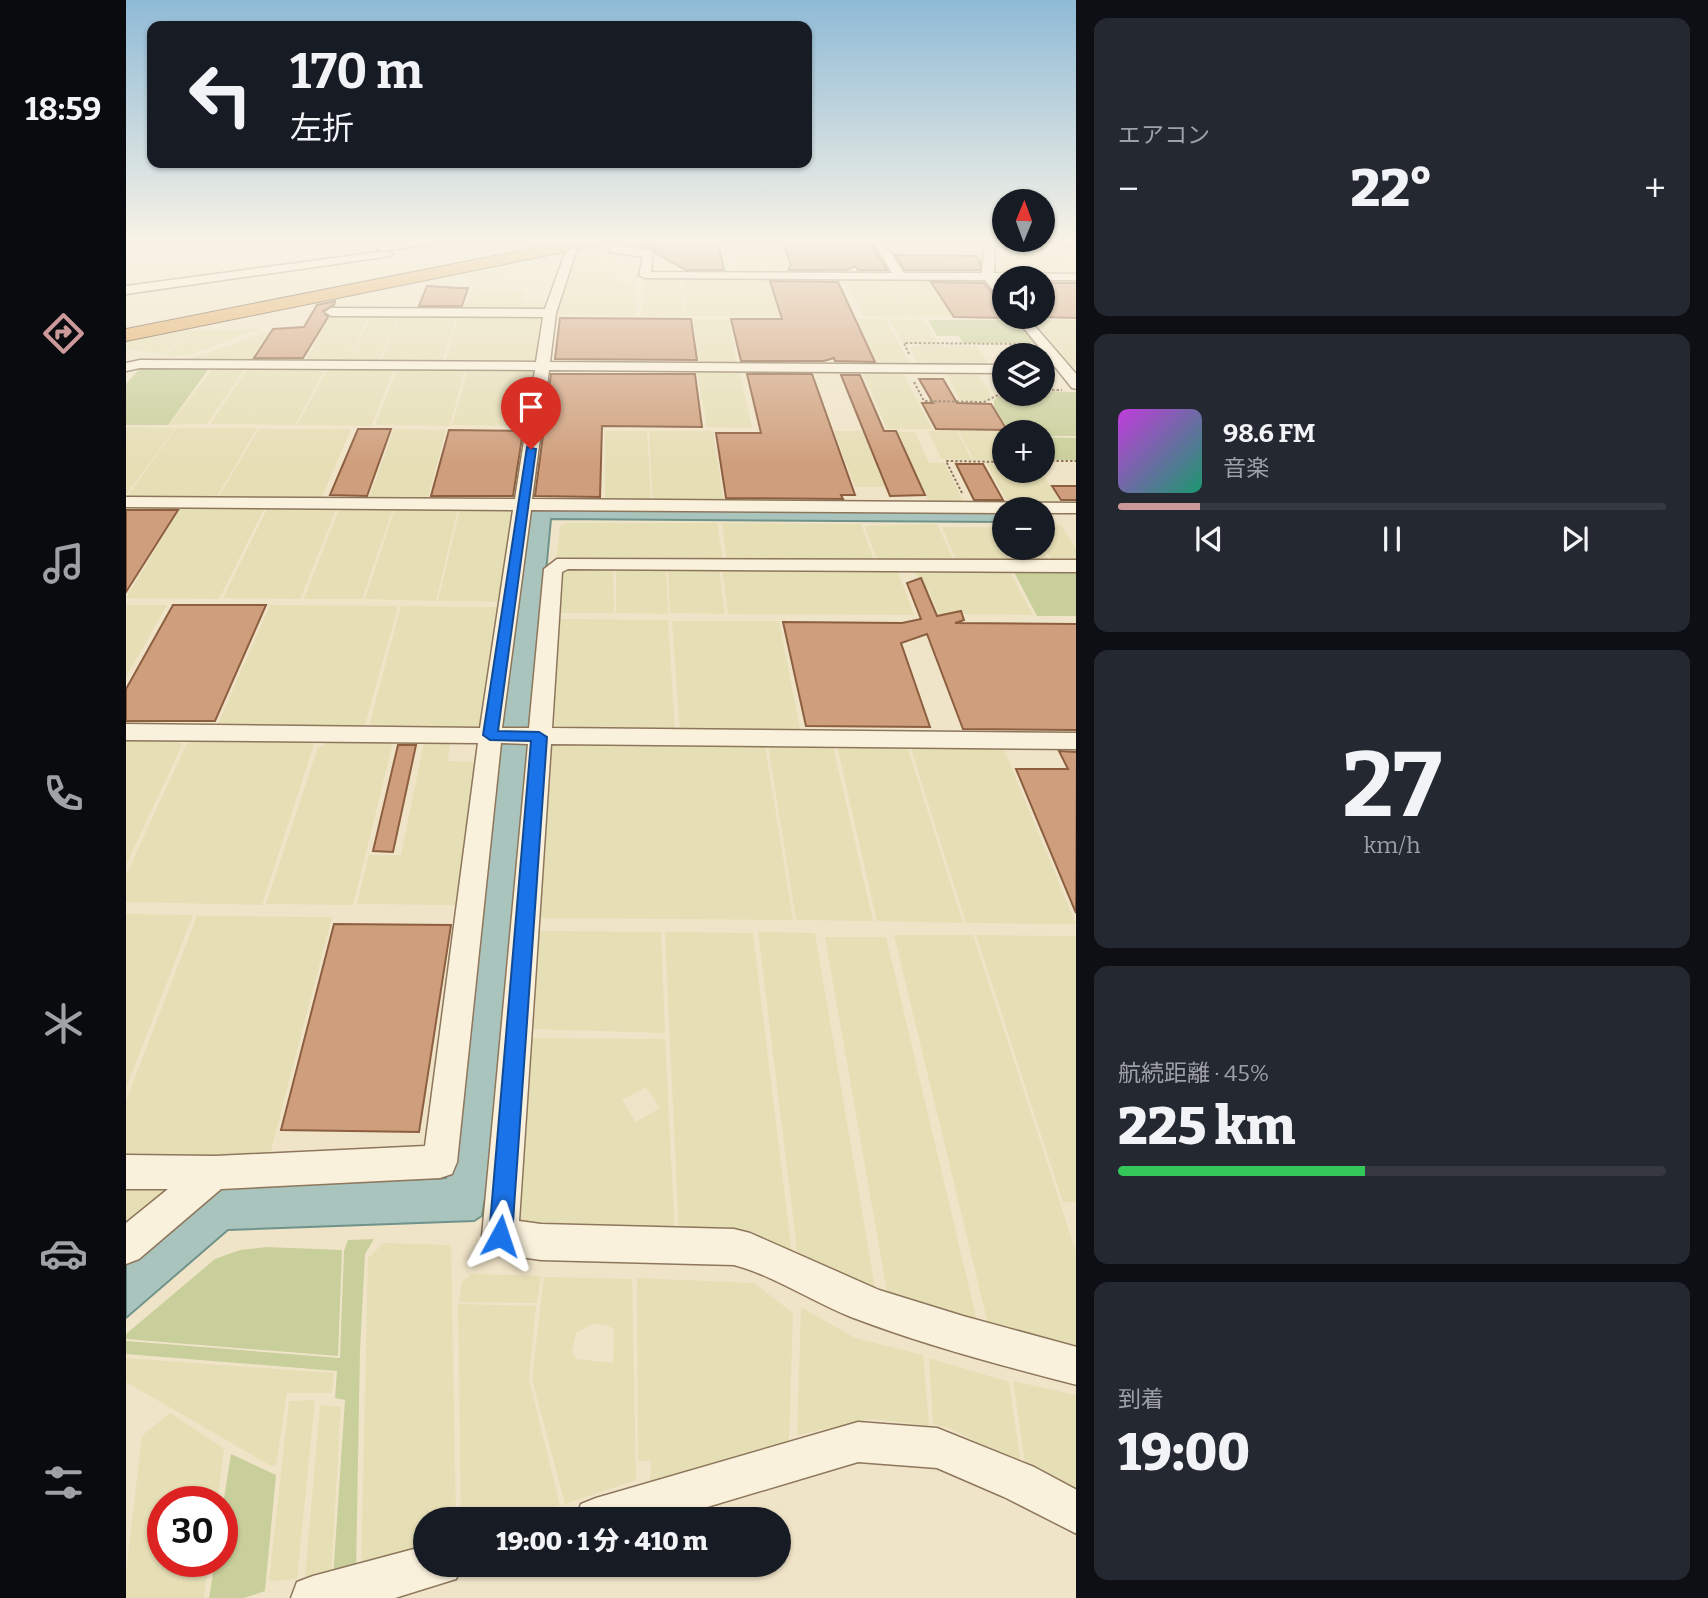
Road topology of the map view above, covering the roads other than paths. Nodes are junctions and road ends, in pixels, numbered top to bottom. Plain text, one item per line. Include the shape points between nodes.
1 (227, 315) edge
2 (550, 315) edge
3 (1031, 329) edge
4 (126, 335) edge
5 (542, 366) junction
6 (126, 367) edge
7 (992, 369) edge
8 (1070, 369) edge
9 (1076, 385) edge
10 (126, 502) edge
11 (523, 505) junction
12 (1076, 509) edge
13 (1076, 566) edge
14 (126, 732) edge
15 (490, 735) junction
16 (539, 737) junction
17 (1076, 741) edge
18 (126, 1172) edge
19 (215, 1173) junction
20 (126, 1246) edge
21 (1076, 1366) edge
22 (637, 1507) edge
23 (1076, 1513) edge
24 (413, 1571) edge
25 (313, 1598) edge

1 - 4 highway
2 - 5 street
3 - 8 street
5 - 6 street
5 - 7 street
5 - 11 street
8 - 9 street
10 - 11 street
11 - 12 street
11 - 15 street
13 - 16 street via 558,564
14 - 15 street
15 - 16 street
15 - 19 street via 440,1162
16 - 17 street
16 - 21 street via 500,1236 759,1252 849,1297 942,1330
18 - 19 street
19 - 20 street
22 - 23 street via 858,1442 937,1448 1019,1482
24 - 25 street

